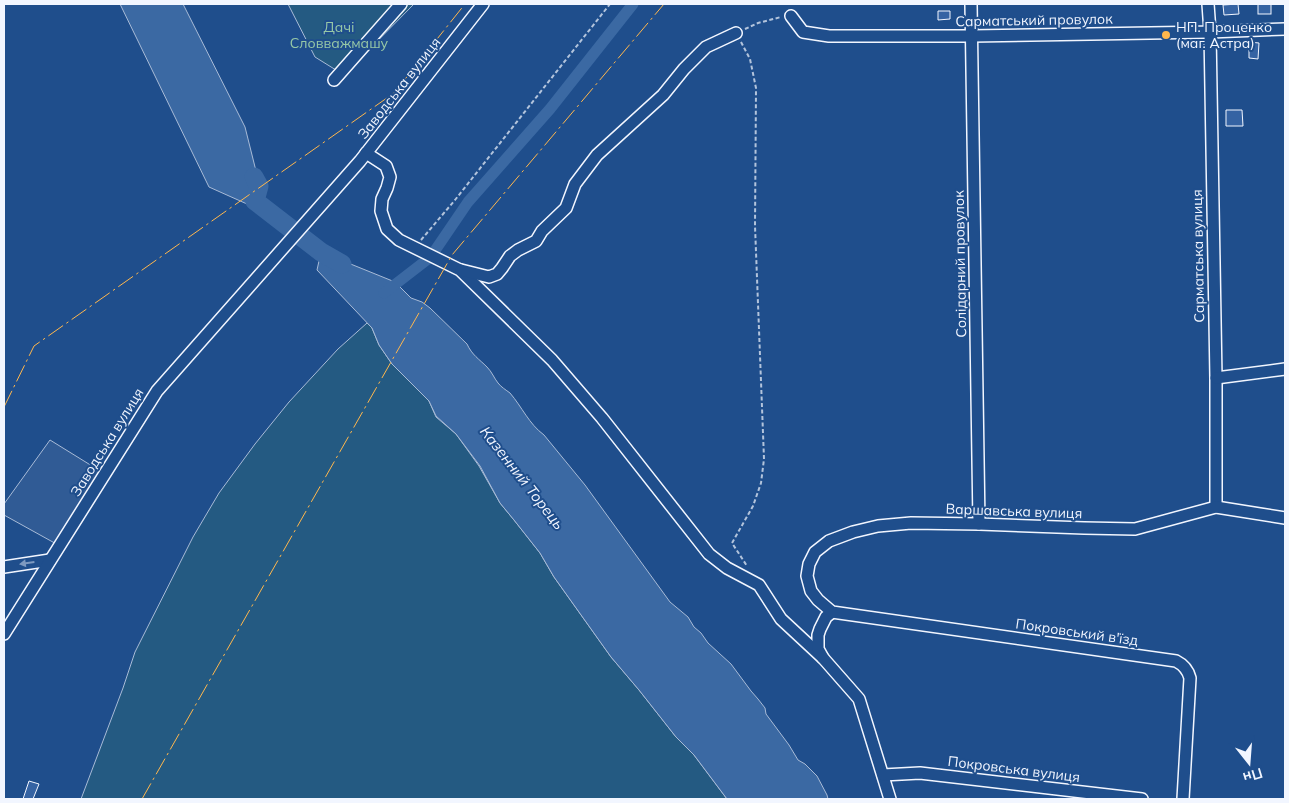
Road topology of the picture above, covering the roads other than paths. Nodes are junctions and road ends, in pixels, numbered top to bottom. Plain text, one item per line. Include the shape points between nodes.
1 (401, 4) edge
2 (484, 4) edge
3 (971, 4) edge
4 (1208, 4) edge
5 (791, 16) road end
6 (1285, 29) edge
7 (1210, 32) junction
8 (736, 33) road end
9 (972, 36) junction
10 (334, 80) dead end
11 (366, 153) junction
12 (460, 270) junction
13 (1285, 369) edge
14 (1216, 378) junction
15 (1216, 507) junction
16 (1285, 518) edge
17 (979, 524) junction
18 (50, 560) junction
19 (4, 567) edge
20 (832, 612) junction
21 (4, 634) edge
22 (823, 658) junction
23 (883, 775) junction
24 (890, 799) edge
25 (1142, 799) edge
26 (1182, 799) edge

1 - 10 street
2 - 11 street, Заводська вулиця
3 - 9 street, Солідарний провулок
4 - 7 street, Сарматська вулиця
5 - 9 street, Сарматський провулок via 803,32 828,36
6 - 7 street, Сарматський провулок
7 - 9 street, Сарматський провулок
7 - 14 street, Сарматська вулиця
8 - 12 street via 706,47 663,95 597,155 575,184 566,208 536,241 510,256 496,274 489,277
9 - 17 street, Солідарний провулок
11 - 12 street via 386,166 390,178 381,211 388,229 399,240
11 - 18 street, Заводська вулиця via 158,390
12 - 22 street via 552,360 709,554 727,568 758,584 781,619
13 - 14 street
14 - 15 street, Сарматська вулиця
15 - 16 street, Варшавська вулиця
15 - 17 street, Варшавська вулиця via 1136,529
17 - 20 street, Варшавська вулиця via 878,526 829,541 815,552 807,576 818,600
18 -> 19 street
18 - 21 street, Заводська вулиця
20 - 22 street via 826,617 818,635 818,650
20 - 26 street, Покровський в'їзд via 1180,663 1190,678
22 - 23 street via 859,698
23 - 24 street
23 - 25 street, Покровська вулиця via 920,773

